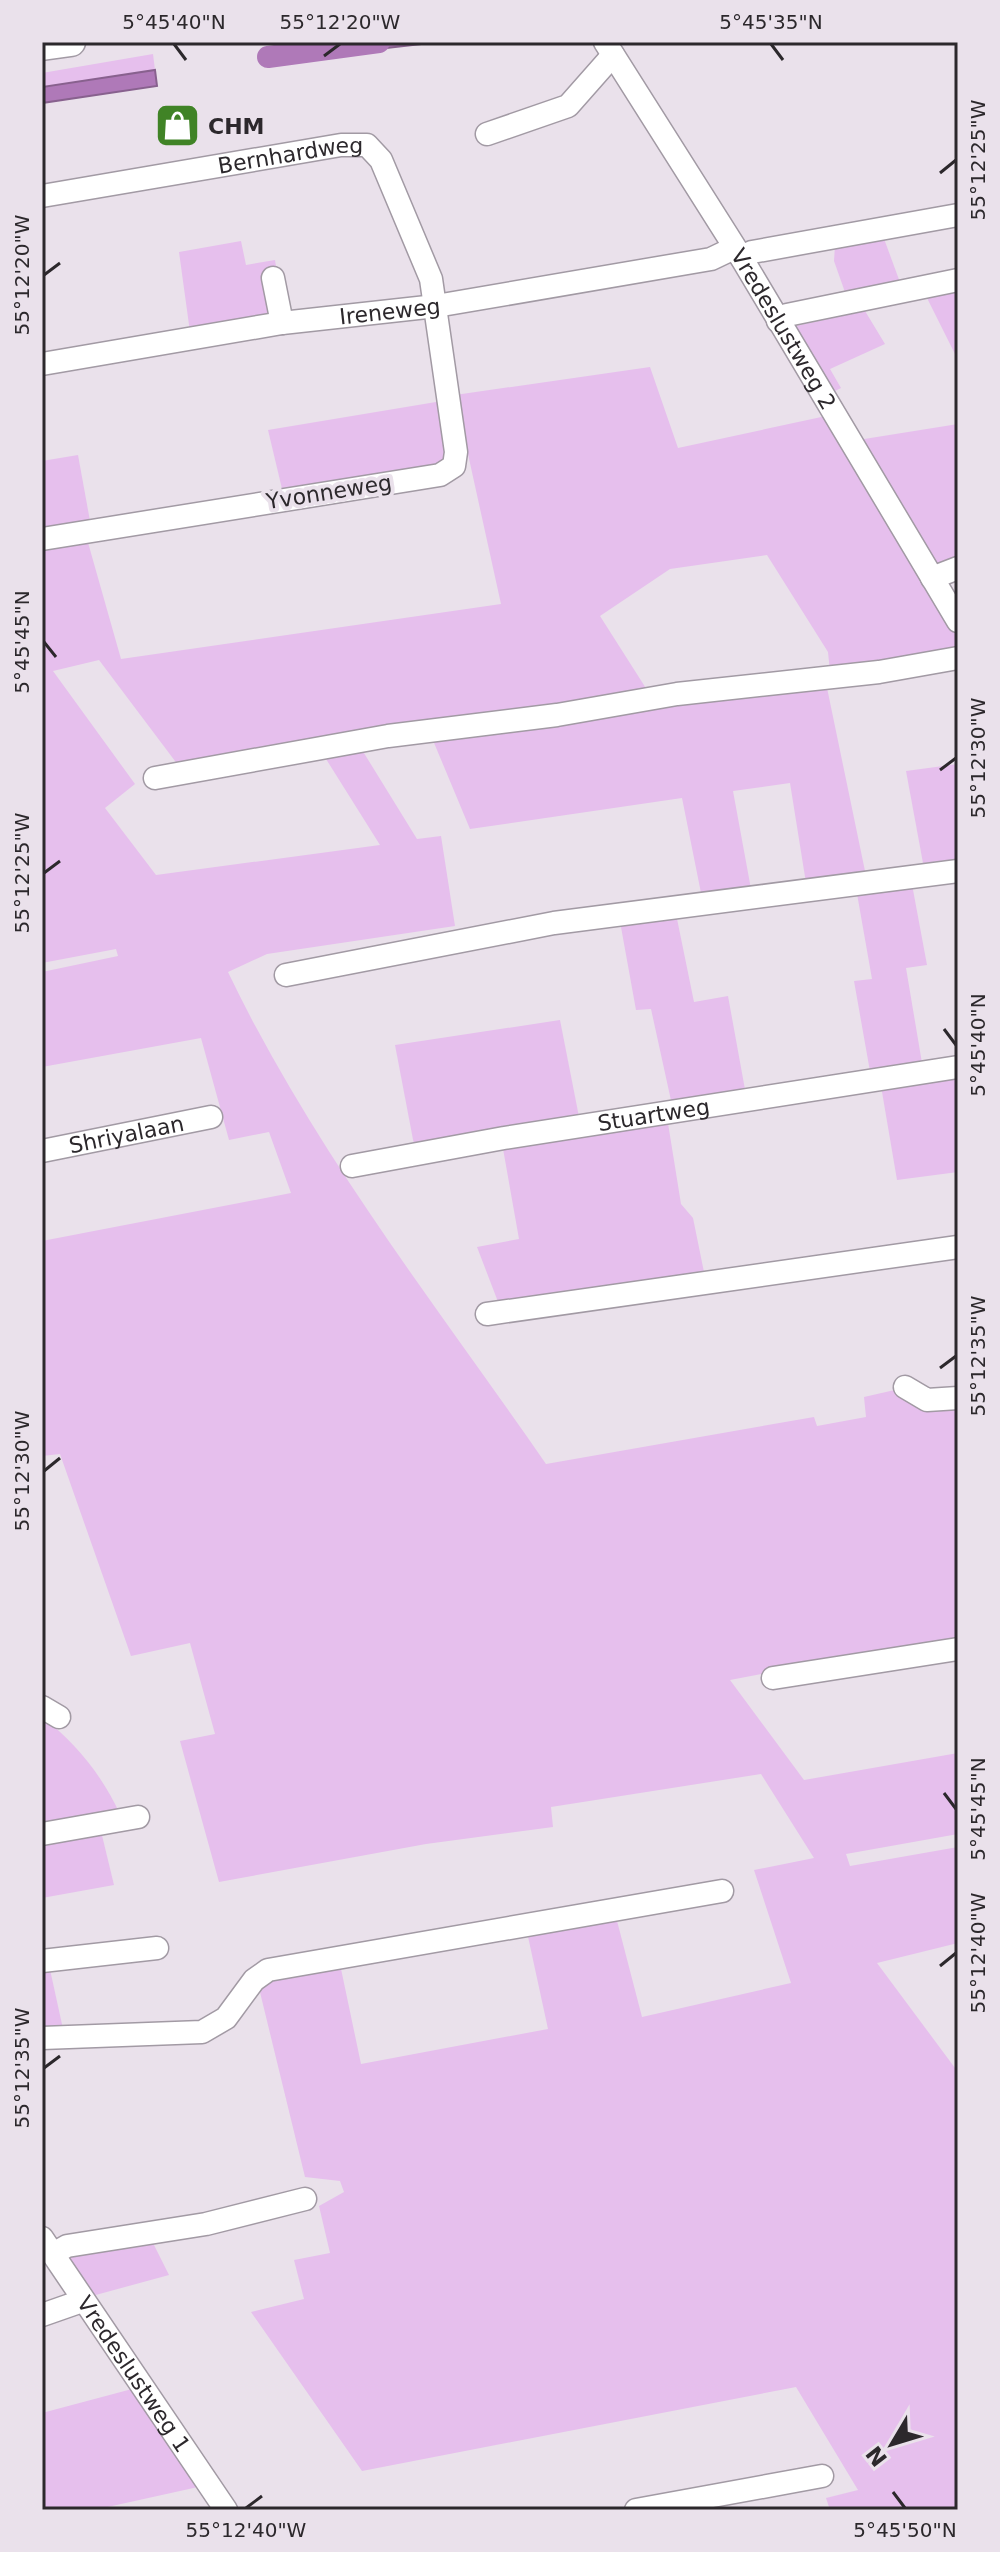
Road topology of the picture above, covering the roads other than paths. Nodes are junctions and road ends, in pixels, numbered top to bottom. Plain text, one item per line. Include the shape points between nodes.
1 (71, 42) edge
2 (42, 46) edge
3 (609, 48) edge
4 (487, 134) dead end
5 (42, 196) edge
6 (958, 215) edge
7 (738, 253) junction
8 (273, 278) dead end
9 (958, 280) edge
10 (436, 306) junction
11 (778, 321) junction
12 (282, 323) junction
13 (42, 364) edge
14 (42, 539) edge
15 (958, 568) edge
16 (932, 578) junction
17 (958, 621) edge
18 (958, 658) edge
19 (155, 778) dead end
20 (958, 871) edge
21 (286, 975) dead end
22 (958, 1067) edge
23 (211, 1117) dead end
24 (42, 1151) edge
25 (352, 1166) dead end
26 (958, 1247) edge
27 (487, 1314) dead end
28 (905, 1387) dead end
29 (958, 1398) edge
30 (958, 1649) edge
31 (773, 1678) dead end
32 (138, 1817) dead end
33 (42, 1834) edge
34 (722, 1891) dead end
35 (157, 1948) dead end
36 (42, 1961) edge
37 (42, 2038) edge
38 (305, 2199) dead end
39 (47, 2246) edge
40 (82, 2301) junction
41 (42, 2315) edge
42 (822, 2476) dead end
43 (226, 2510) edge
44 (636, 2510) edge

1 - 2 main road
3 - 4 street via 568,106
3 - 7 street, Vredeslustweg 2
5 - 10 street, Bernhardweg via 341,145 367,145 381,160 431,279
6 - 7 street, Ireneweg
7 - 10 street, Ireneweg
7 - 11 street, Vredeslustweg 2
8 - 12 street
9 - 11 street
10 - 12 street, Ireneweg
10 - 14 street, Yvonneweg via 456,452 454,466 440,475
11 - 16 street, Vredeslustweg 2
12 - 13 street, Ireneweg
15 - 16 street
16 - 17 street, Vredeslustweg 2
18 - 19 street via 388,736
20 - 21 street via 554,923
22 - 25 street, Stuartweg
23 - 24 street, Shriyalaan
26 - 27 street
28 - 29 street via 927,1400
30 - 31 street
32 - 33 street
34 - 37 street via 268,1970 226,2018 202,2032
35 - 36 street
38 - 39 street via 206,2224
39 - 40 street, Vredeslustweg 1
40 - 41 street
40 - 43 street, Vredeslustweg 1
42 - 44 street

